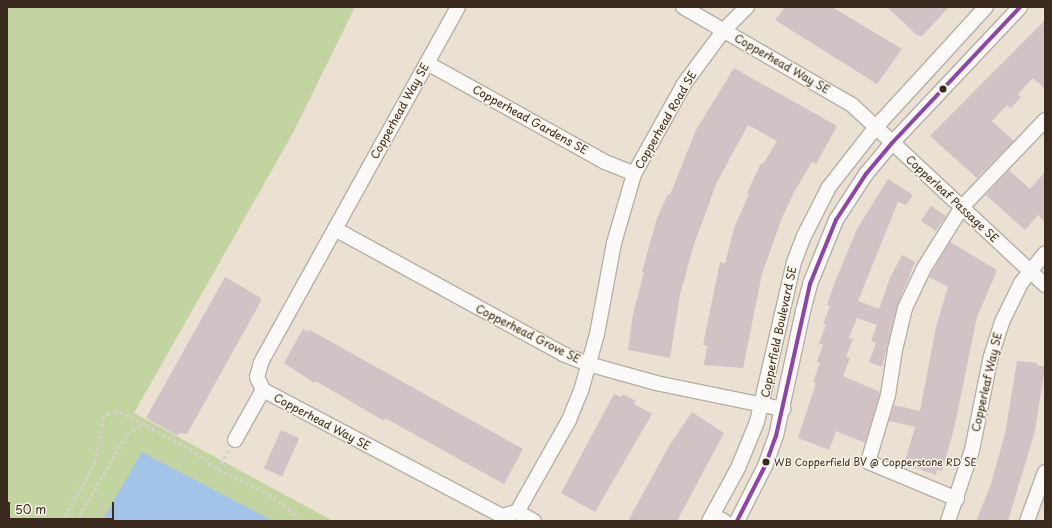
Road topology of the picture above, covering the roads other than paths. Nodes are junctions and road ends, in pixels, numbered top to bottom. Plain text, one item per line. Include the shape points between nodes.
1 (458, 7) edge
2 (684, 7) edge
3 (747, 7) edge
4 (986, 7) edge
5 (1020, 7) edge
6 (724, 30) junction
7 (427, 63) junction
8 (1045, 120) edge
9 (876, 127) junction
10 (892, 143) junction
11 (634, 174) junction
12 (962, 207) junction
13 (335, 229) junction
14 (1045, 253) edge
15 (1029, 271) junction
16 (1045, 285) edge
17 (588, 364) junction
18 (263, 390) junction
19 (763, 405) junction
20 (783, 409) junction
21 (235, 440) road end
22 (1045, 472) edge
23 (957, 499) junction
24 (517, 512) junction
25 (715, 519) edge
26 (534, 521) edge
27 (737, 521) edge
28 (948, 521) edge
29 (1027, 521) edge

1 - 7 street, Copperhead Way SE
2 - 6 street, Copperhead Way SE
3 - 6 street, Copperhead Road SE
4 - 9 street, Copperfield Boulevard SE
5 - 10 street, Copperfield Boulevard SE
6 - 9 street, Copperhead Way SE via 852,105
6 - 11 street, Copperhead Road SE via 684,84
7 - 11 street, Copperhead Gardens SE via 606,162
7 - 13 street, Copperhead Way SE
8 - 12 street
9 - 10 street, Copperleaf Passage SE
9 - 19 street, Copperfield Boulevard SE via 832,182 804,236 786,292
10 - 12 street, Copperleaf Passage SE
10 - 20 street, Copperfield Boulevard SE via 849,198 822,250 803,311
11 - 17 street, Copperhead Road SE via 614,243
12 - 15 street, Copperleaf Passage SE
12 - 23 street via 924,268 905,308 888,395 868,462
13 - 17 street, Copperhead Grove SE via 556,350
13 - 18 street, Copperhead Way SE via 261,363 257,377
14 - 15 street, Copperleaf Way SE
15 - 16 street, Copperleaf Passage SE
15 - 23 street, Copperleaf Way SE via 1011,300 996,338 979,421
17 - 19 street, Copperhead Grove SE via 656,383
17 - 24 street via 581,391 569,420
18 - 21 street
18 - 24 street, Copperhead Way SE via 487,510 502,516
19 - 20 street, Copperhead Grove SE
19 - 25 street, Copperfield Boulevard SE via 749,444
20 - 27 street, Copperfield Boulevard SE via 765,466
22 - 29 street
23 - 28 street, Copperleaf Way SE
24 - 26 street

